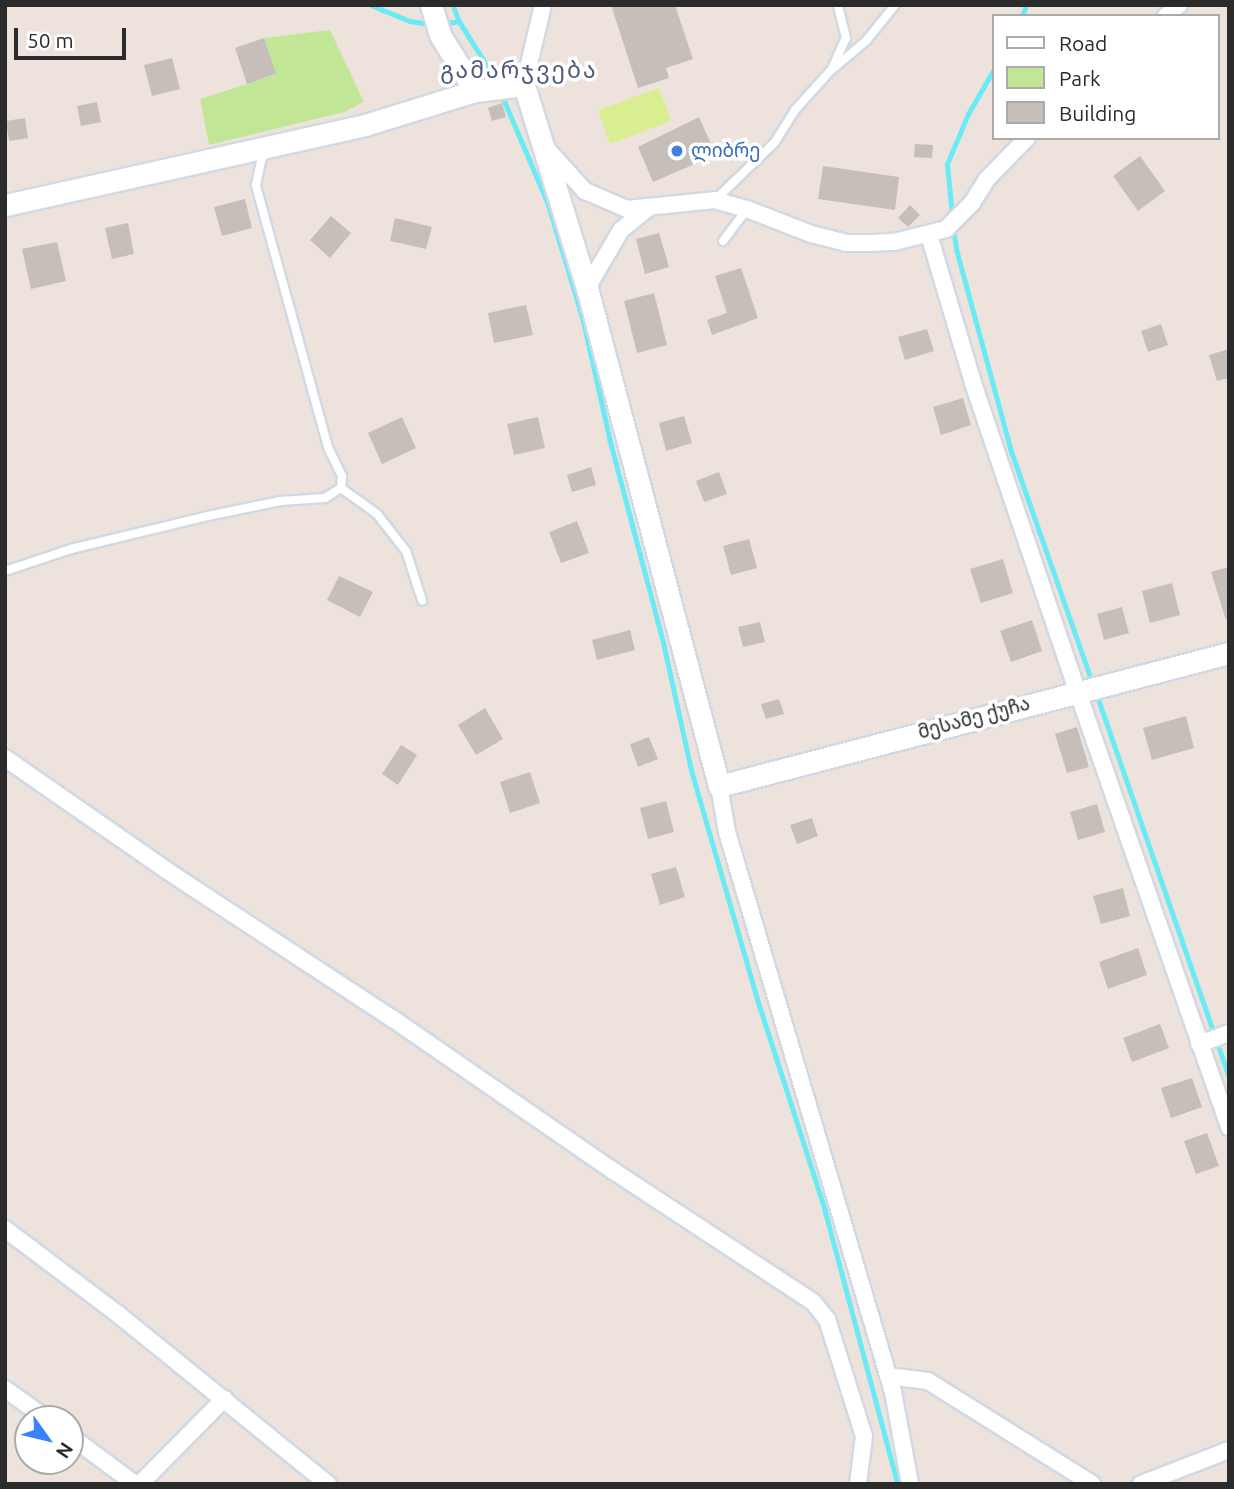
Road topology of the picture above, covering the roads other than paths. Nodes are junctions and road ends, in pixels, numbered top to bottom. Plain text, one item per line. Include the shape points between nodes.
1 (431, 5) edge
2 (543, 5) edge
3 (838, 5) edge
4 (895, 5) edge
5 (832, 69) junction
6 (524, 85) junction
7 (475, 91) junction
8 (1025, 140) edge
9 (264, 148) junction
10 (546, 148) junction
11 (715, 200) junction
12 (5, 205) edge
13 (647, 209) junction
14 (747, 209) junction
15 (929, 235) junction
16 (723, 241) dead end
17 (587, 288) junction
18 (341, 488) junction
19 (5, 571) edge
20 (422, 600) dead end
21 (1229, 653) edge
22 (1077, 690) junction
23 (5, 758) edge
24 (719, 786) junction
25 (1229, 1033) edge
26 (1199, 1044) junction
27 (1229, 1127) edge
28 (5, 1229) edge
29 (888, 1376) junction
30 (5, 1388) edge
31 (224, 1399) junction
32 (28, 1405) edge
33 (84, 1446) edge
34 (1229, 1450) edge
35 (135, 1484) edge
36 (140, 1484) edge
37 (328, 1484) edge
38 (858, 1484) edge
39 (910, 1484) edge
40 (1092, 1484) edge
41 (1141, 1484) edge

1 - 7 street via 440,35
2 - 6 street
3 - 5 lane via 846,38
4 - 5 lane via 866,41
5 - 11 lane via 795,110 775,142
6 - 7 street
6 - 10 street
7 - 9 street via 365,125
8 - 15 street via 987,178 958,218
9 - 12 street
9 - 18 lane via 256,186 328,447 342,476
10 - 13 street via 586,191 627,209
10 - 17 street
11 - 13 street
11 - 14 street
13 - 17 street via 621,230
14 - 15 street via 846,243 894,242
14 - 16 lane
15 - 22 street via 973,383
17 - 24 street
18 - 19 lane via 325,498 280,501 216,514 71,549
18 - 20 lane via 377,514 406,551
21 - 22 street, მესამე ქუჩა
22 - 24 street, მესამე ქუჩა
22 - 26 street
23 - 38 street via 612,1171 813,1301 827,1319 864,1436
24 - 29 street via 727,832
25 - 26 street
26 - 27 street
28 - 31 street
29 - 39 street
29 - 40 street via 928,1381
30 - 32 street
31 - 36 street
31 - 37 street
33 - 35 street
34 - 41 street

